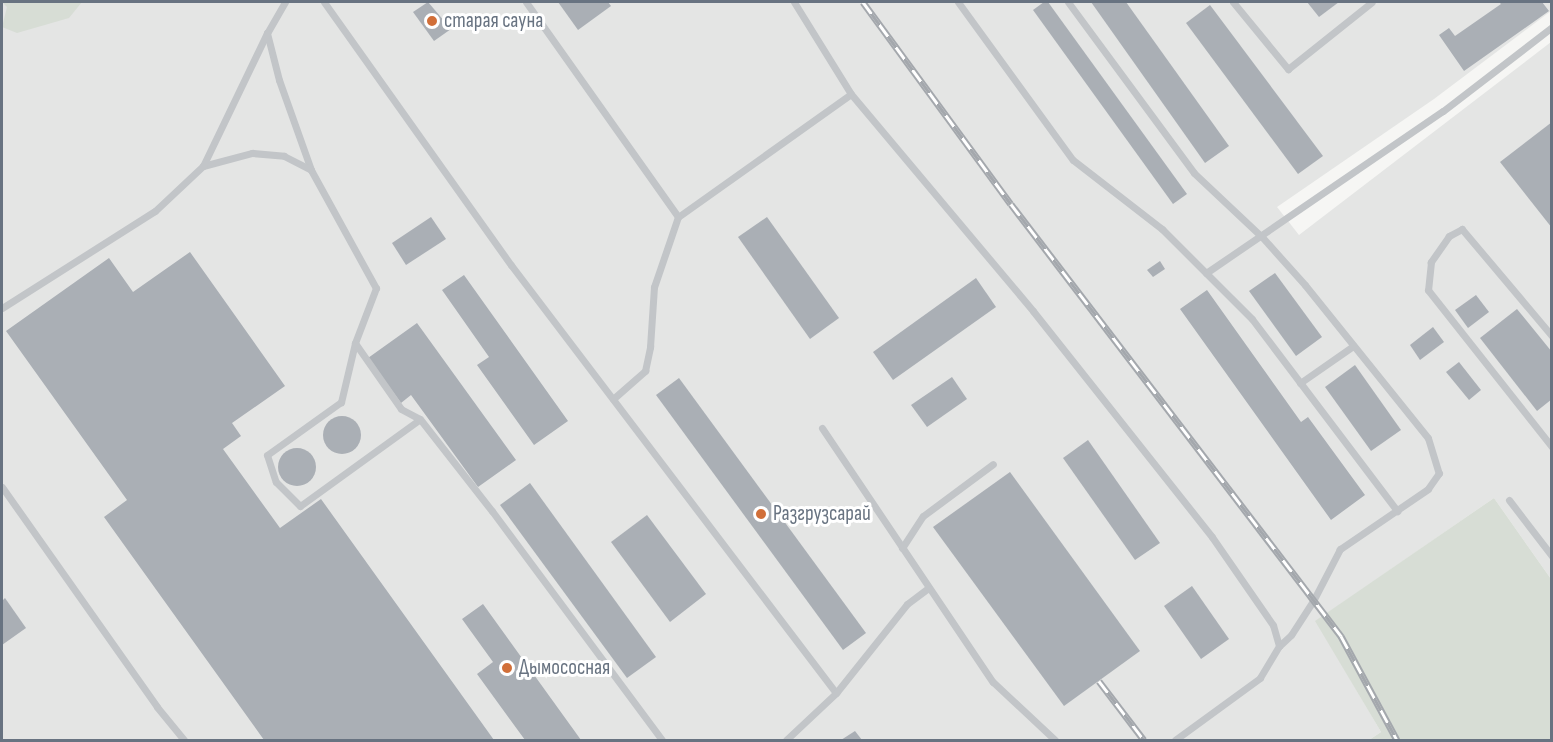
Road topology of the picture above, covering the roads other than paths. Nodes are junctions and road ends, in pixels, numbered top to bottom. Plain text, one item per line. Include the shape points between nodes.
1 (284, 2) edge
2 (324, 2) edge
3 (526, 2) edge
4 (794, 2) edge
5 (958, 2) edge
6 (1068, 2) edge
7 (1233, 2) edge
8 (1372, 2) edge
9 (1551, 27) edge
10 (267, 33) junction
11 (851, 94) junction
12 (203, 166) junction
13 (311, 170) junction
14 (678, 217) junction
15 (1262, 237) junction
16 (1206, 273) junction
17 (2, 308) edge
18 (1551, 336) edge
19 (355, 343) junction
20 (1353, 346) junction
21 (1300, 383) junction
22 (613, 399) junction
23 (420, 418) junction
24 (822, 428) dead end
25 (1551, 447) edge
26 (993, 464) dead end
27 (2, 487) edge
28 (1509, 500) dead end
29 (1397, 511) junction
30 (902, 548) junction
31 (1551, 556) edge
32 (928, 588) junction
33 (1279, 646) junction
34 (836, 693) junction
35 (184, 741) edge
36 (662, 741) edge
37 (786, 741) edge
38 (1055, 741) edge
39 (1175, 741) edge

1 - 10 lane
2 - 22 lane via 511,265
3 - 14 lane
4 - 11 lane
5 - 16 lane via 1073,160 1162,229
6 - 15 lane via 1194,173
7 - 8 lane via 1288,69
9 - 15 lane via 1443,111
10 - 12 lane
10 - 13 lane
11 - 14 lane
11 - 33 lane via 1033,312 1212,537 1273,625
12 - 13 lane via 252,153 284,156
12 - 17 lane via 155,212
13 - 19 lane via 376,288
14 - 22 lane via 654,287 645,371
15 - 16 lane
15 - 20 lane
16 - 21 lane via 1252,319
18 - 25 lane via 1462,229 1449,236 1431,262 1428,290
19 - 23 lane via 401,409
19 - 23 lane via 341,402 267,455 276,482 300,506
20 - 21 lane
20 - 29 lane via 1428,438 1439,473 1428,489
21 - 29 lane
22 - 34 lane
23 - 36 lane
24 - 30 lane
26 - 30 lane via 922,516
27 - 35 lane
28 - 31 lane
29 - 33 lane via 1340,549 1313,601
30 - 32 lane
32 - 34 lane via 907,604
32 - 38 lane via 993,681
33 - 39 lane via 1260,678
34 - 37 lane

